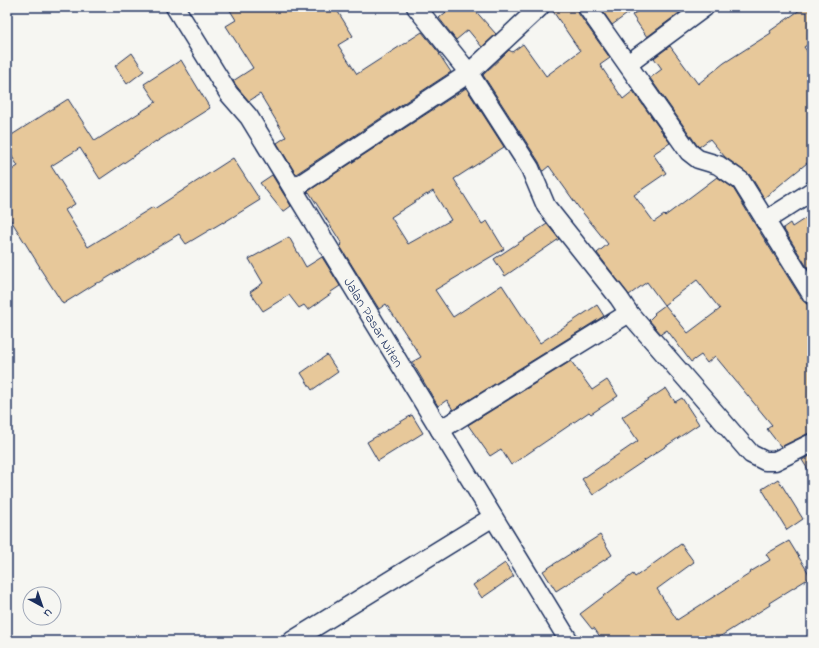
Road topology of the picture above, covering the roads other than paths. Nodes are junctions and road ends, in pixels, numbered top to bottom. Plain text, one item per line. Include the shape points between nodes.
1 (175, 7) edge
2 (416, 7) edge
3 (540, 7) edge
4 (587, 7) edge
5 (705, 7) edge
6 (628, 64) junction
7 (470, 73) junction
8 (293, 189) junction
9 (812, 191) edge
10 (765, 221) junction
11 (812, 295) edge
12 (629, 313) junction
13 (440, 430) junction
14 (812, 443) edge
15 (493, 517) junction
16 (292, 641) edge
17 (569, 641) edge

1 - 8 street, Jalan Pasar Niten via 229,94 249,118
2 - 7 street
3 - 7 street
4 - 6 street
5 - 6 street
6 - 10 street via 689,152 741,181
7 - 8 street
7 - 12 street via 530,168 546,206
8 - 13 street, Jalan Pasar Niten
9 - 10 street
10 - 11 street
12 - 13 street
12 - 14 street via 751,454 765,461 775,461
13 - 15 street, Jalan Pasar Niten
15 - 16 street
15 - 17 street, Jalan Pasar Niten

